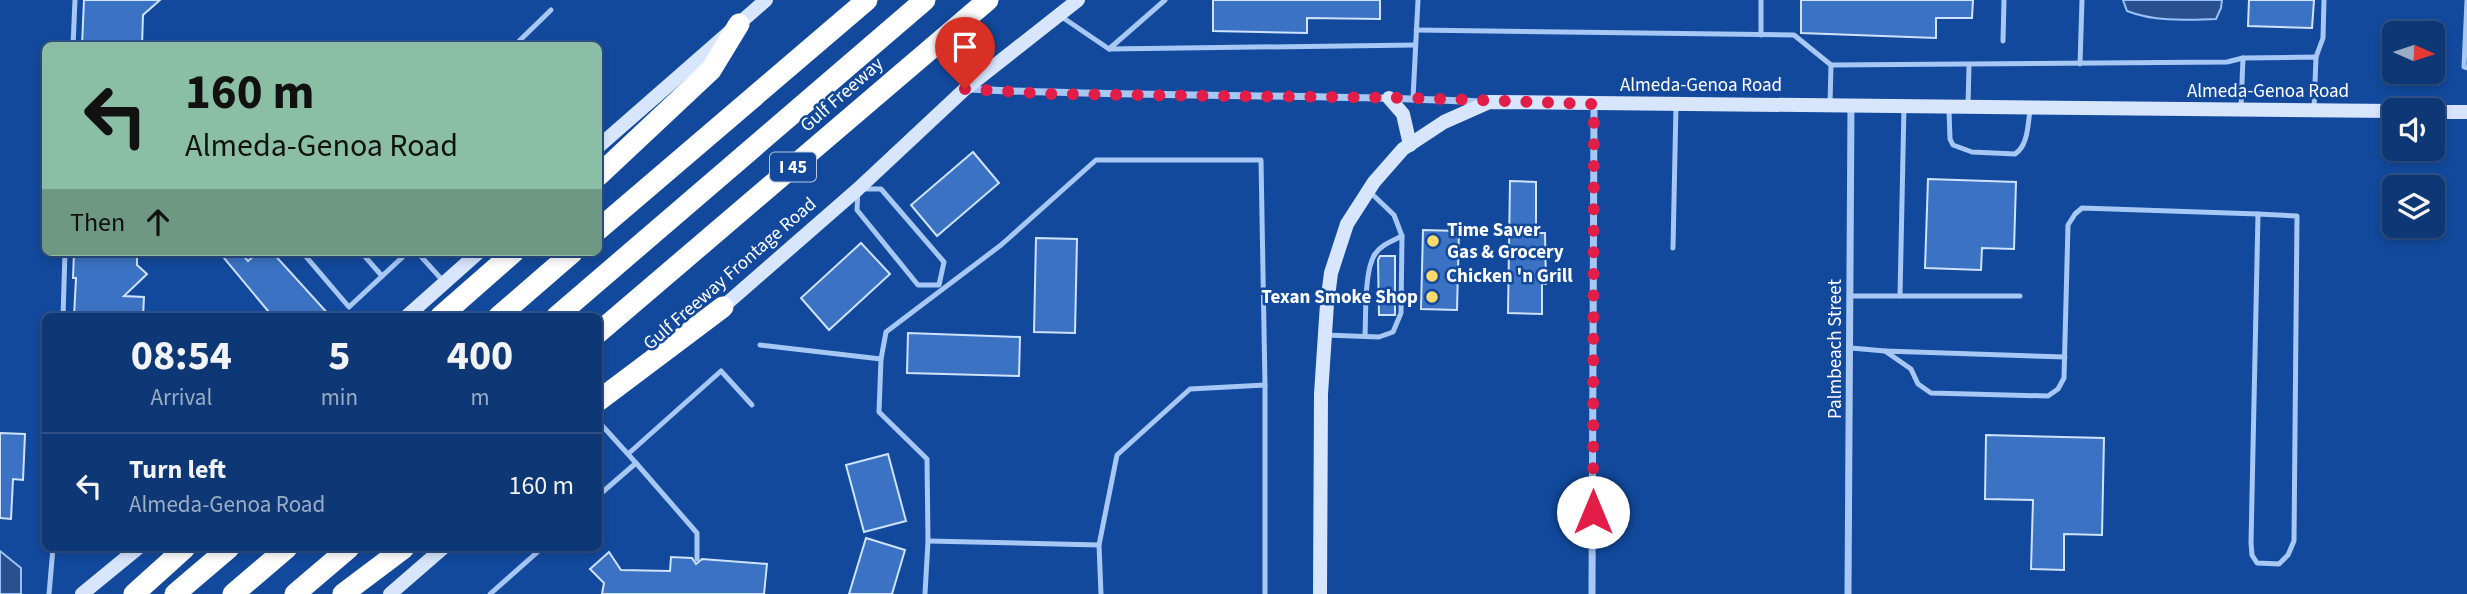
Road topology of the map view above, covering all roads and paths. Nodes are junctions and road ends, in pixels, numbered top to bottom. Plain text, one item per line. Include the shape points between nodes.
1 (75, 0) edge
2 (766, 0) edge
3 (867, 0) edge
4 (925, 0) edge
5 (988, 0) edge
6 (1078, 0) edge
7 (1164, 0) edge
8 (1418, 0) edge
9 (1761, 0) edge
10 (2004, 0) edge
11 (2082, 0) edge
12 (2324, 0) edge
13 (2467, 1) edge
14 (551, 10) dead end
15 (1059, 15) junction
16 (739, 24) junction
17 (1416, 30) junction
18 (1761, 35) junction
19 (2003, 41) dead end
20 (73, 42) edge
21 (518, 42) edge
22 (1415, 45) junction
23 (1110, 49) junction
24 (2316, 57) junction
25 (2243, 58) junction
26 (2080, 64) junction
27 (1831, 65) junction
28 (1969, 65) junction
29 (2467, 68) edge
30 (965, 89) junction
31 (1389, 98) junction
32 (1413, 98) junction
33 (1489, 102) junction
34 (1594, 104) junction
35 (1676, 105) junction
36 (1830, 105) junction
37 (1851, 105) junction
38 (1904, 106) junction
39 (1949, 107) junction
40 (1968, 107) junction
41 (2030, 108) junction
42 (2241, 110) junction
43 (2314, 111) junction
44 (2382, 111) edge
45 (2445, 112) edge
46 (2467, 112) edge
47 (602, 144) edge
48 (1410, 145) junction
49 (602, 172) edge
50 (858, 189) junction
51 (1368, 191) junction
52 (2258, 214) junction
53 (602, 227) edge
54 (1402, 236) junction
55 (1673, 248) dead end
56 (65, 256) edge
57 (305, 256) edge
58 (364, 256) edge
59 (404, 256) edge
60 (421, 256) edge
61 (474, 256) edge
62 (509, 256) edge
63 (568, 256) edge
64 (382, 276) junction
65 (444, 282) junction
66 (941, 287) junction
67 (1851, 296) junction
68 (1900, 296) junction
69 (2020, 296) dead end
70 (723, 307) junction
71 (63, 313) edge
72 (410, 313) edge
73 (445, 313) edge
74 (503, 313) edge
75 (561, 313) edge
76 (602, 331) edge
77 (1325, 335) junction
78 (1365, 336) junction
79 (760, 345) dead end
80 (1851, 348) junction
81 (1885, 351) junction
82 (2065, 357) junction
83 (881, 359) junction
84 (1265, 385) junction
85 (602, 398) edge
86 (752, 405) dead end
87 (602, 410) edge
88 (602, 425) edge
89 (628, 454) junction
90 (636, 463) junction
91 (602, 493) edge
92 (928, 541) junction
93 (1099, 545) junction
94 (54, 551) edge
95 (134, 551) edge
96 (182, 551) edge
97 (225, 551) edge
98 (283, 551) edge
99 (345, 551) edge
100 (400, 551) edge
101 (440, 551) edge
102 (539, 551) edge
103 (697, 559) dead end
104 (400, 591) edge
105 (49, 594) edge
106 (82, 594) edge
107 (134, 594) edge
108 (175, 594) edge
109 (233, 594) edge
110 (295, 594) edge
111 (342, 594) edge
112 (489, 594) edge
113 (925, 594) edge
114 (1101, 594) edge
115 (1265, 594) edge
116 (1320, 594) edge
117 (1592, 594) edge
118 (1848, 594) edge

1 - 20 lane
2 - 16 street
3 - 53 highway
4 - 75 highway, Gulf Freeway / I 45
5 - 76 highway, Gulf Freeway / I 45
6 - 15 street, Gulf Freeway Frontage Road
7 - 23 lane
8 - 17 lane
9 - 18 lane
10 - 19 lane
11 - 26 lane
12 - 24 lane via 2323,38
13 - 29 lane
14 - 21 lane
15 - 23 lane
15 - 30 street, Gulf Freeway Frontage Road
16 - 47 street
16 - 49 highway via 711,70
17 - 18 lane
17 - 22 lane
18 - 27 lane via 1794,35
22 - 23 lane
22 - 32 lane
24 - 25 lane
24 - 43 lane
25 - 26 lane
25 - 42 lane
26 - 28 lane
27 - 28 lane
27 - 36 lane
28 - 40 lane
30 - 31 street
30 - 50 street, Gulf Freeway Frontage Road
31 - 32 street
31 - 48 street via 1403,114
32 - 33 street
33 - 34 street, Almeda-Genoa Road
33 - 48 street, Almeda-Genoa Road via 1444,122
34 - 35 street, Almeda-Genoa Road
34 - 117 street
35 - 36 street, Almeda-Genoa Road
35 - 55 lane
36 - 37 street, Almeda-Genoa Road
37 - 38 street, Almeda-Genoa Road
37 - 67 street, Palmbeach Street
38 - 39 street, Almeda-Genoa Road
38 - 68 lane
39 - 40 street, Almeda-Genoa Road
39 - 41 lane via 1952,145 1972,152 2015,154 2023,145
40 - 41 street, Almeda-Genoa Road
41 - 42 street, Almeda-Genoa Road
42 - 43 street, Almeda-Genoa Road
43 - 44 street, Almeda-Genoa Road
45 - 46 street
48 - 51 street, Almeda-Genoa Road
50 - 66 lane via 857,210 918,285
50 - 66 lane via 881,189 913,225 944,262
50 - 70 street, Gulf Freeway Frontage Road
51 - 54 lane via 1394,215
51 - 77 street, Almeda-Genoa Road via 1347,224 1331,273
52 - 52 lane via 2297,216 2294,541 2279,564 2256,563 2252,555
52 - 82 lane via 2082,208 2068,225
54 - 78 lane via 1373,257
54 - 78 lane via 1401,313 1393,332
56 - 71 lane
57 - 64 lane via 349,307
58 - 64 lane
59 - 64 lane
60 - 65 lane
61 - 65 street
62 - 73 highway
63 - 74 highway
65 - 72 street
66 - 83 lane via 886,332
66 - 84 lane via 1001,245 1096,160 1261,160
67 - 68 lane
67 - 80 street, Palmbeach Street
68 - 69 lane
70 - 85 highway
70 - 87 street, Gulf Freeway Frontage Road
77 - 78 lane
77 - 116 street, Almeda-Genoa Road
79 - 83 lane
80 - 81 lane
80 - 118 street, Palmbeach Street
81 - 82 lane
81 - 82 lane via 1911,369 1918,384 1931,393 2048,396 2064,378
83 - 92 lane via 879,412 927,458
84 - 93 lane via 1190,389 1117,455
84 - 115 lane
86 - 89 lane via 722,371
88 - 89 lane
89 - 90 lane
90 - 91 lane
90 - 103 lane via 697,533
92 - 93 lane
92 - 113 lane
93 - 114 lane
94 - 105 lane
95 - 106 street
96 - 107 highway
97 - 108 highway
98 - 109 highway
99 - 110 highway
100 - 111 highway
101 - 104 street
102 - 112 lane

